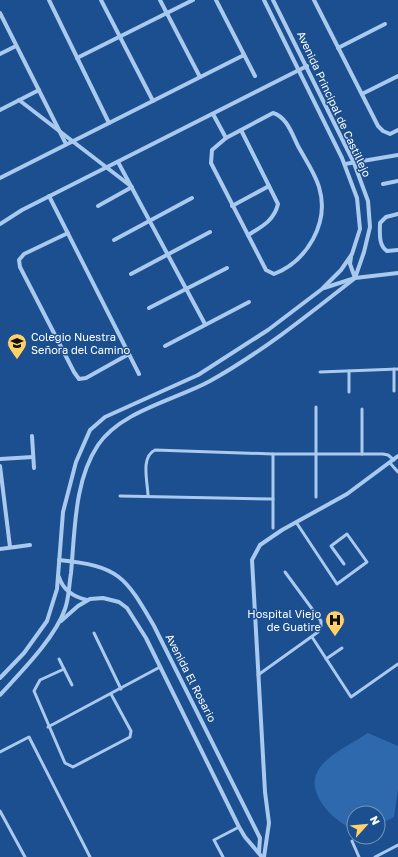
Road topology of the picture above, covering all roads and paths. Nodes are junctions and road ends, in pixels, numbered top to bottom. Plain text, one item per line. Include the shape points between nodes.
1 (49, 0) edge
2 (101, 0) edge
3 (160, 0) edge
4 (193, 0) edge
5 (216, 0) edge
6 (264, 0) edge
7 (273, 0) edge
8 (320, 0) edge
9 (315, 1) edge
10 (0, 13) edge
11 (166, 13) junction
12 (385, 24) dead end
13 (119, 37) junction
14 (16, 46) junction
15 (338, 48) junction
16 (0, 54) edge
17 (244, 55) junction
18 (77, 58) junction
19 (307, 66) junction
20 (299, 70) junction
21 (255, 76) dead end
22 (398, 76) edge
23 (200, 77) junction
24 (39, 90) junction
25 (362, 94) junction
26 (19, 100) junction
27 (153, 101) junction
28 (0, 110) edge
29 (213, 114) junction
30 (109, 124) junction
31 (241, 130) junction
32 (398, 130) edge
33 (61, 133) junction
34 (226, 138) junction
35 (72, 141) junction
36 (66, 144) junction
37 (398, 155) edge
38 (118, 162) junction
39 (354, 162) junction
40 (345, 164) junction
41 (106, 168) junction
42 (0, 178) edge
43 (398, 181) edge
44 (383, 184) dead end
45 (269, 186) junction
46 (132, 187) junction
47 (49, 196) junction
48 (192, 198) dead end
49 (98, 206) dead end
50 (232, 206) junction
51 (398, 214) edge
52 (150, 221) junction
53 (0, 224) edge
54 (210, 232) dead end
55 (68, 233) junction
56 (248, 235) junction
57 (114, 240) dead end
58 (398, 250) edge
59 (352, 254) junction
60 (168, 255) junction
61 (227, 268) dead end
62 (398, 273) edge
63 (131, 274) dead end
64 (355, 278) junction
65 (186, 289) junction
66 (322, 289) junction
67 (249, 302) dead end
68 (149, 308) dead end
69 (205, 324) junction
70 (165, 346) dead end
71 (129, 354) junction
72 (396, 369) edge
73 (349, 371) junction
74 (320, 372) dead end
75 (139, 374) dead end
76 (394, 391) dead end
77 (349, 392) dead end
78 (316, 408) dead end
79 (362, 409) dead end
80 (32, 436) dead end
81 (273, 454) junction
82 (316, 454) junction
83 (362, 454) junction
84 (398, 456) edge
85 (33, 457) junction
86 (0, 459) edge
87 (392, 461) junction
88 (0, 466) edge
89 (34, 468) dead end
90 (398, 472) edge
91 (120, 496) dead end
92 (148, 496) junction
93 (316, 497) dead end
94 (273, 499) junction
95 (0, 517) edge
96 (6, 517) junction
97 (296, 522) junction
98 (273, 528) dead end
99 (30, 545) dead end
100 (10, 547) junction
101 (0, 548) edge
102 (59, 560) junction
103 (72, 562) junction
104 (344, 564) dead end
105 (285, 572) dead end
106 (58, 573) junction
107 (68, 592) junction
108 (88, 601) junction
109 (60, 621) junction
110 (94, 633) dead end
111 (312, 637) junction
112 (342, 648) dead end
113 (59, 659) dead end
114 (326, 659) junction
115 (398, 664) edge
116 (160, 667) junction
117 (64, 669) junction
118 (258, 675) junction
119 (0, 678) edge
120 (72, 685) dead end
121 (121, 688) junction
122 (112, 694) junction
123 (0, 695) edge
124 (48, 727) junction
125 (0, 752) edge
126 (0, 811) edge
127 (239, 827) junction
128 (354, 845) edge
129 (398, 845) edge
130 (259, 852) junction
131 (25, 857) edge
132 (90, 857) edge
133 (223, 857) edge
134 (263, 857) edge
135 (359, 857) edge
136 (376, 857) edge

1 - 18 street
2 - 13 street
3 - 11 street
4 - 11 street
5 - 17 street
6 - 20 street, Avenida Principal de Castillejo
7 - 19 street, Avenida Principal de Castillejo
8 - 9 street
9 - 15 street
10 - 14 street
11 - 13 street
11 - 23 street
12 - 15 street
13 - 18 street
13 - 27 street
14 - 16 street
14 - 24 street
15 - 25 street
17 - 21 street
17 - 23 street
18 - 30 street
19 - 20 street
19 - 39 street, Avenida Principal de Castillejo
20 - 29 street
20 - 40 street, Avenida Principal de Castillejo
22 - 25 street
23 - 27 street
24 - 26 street
24 - 33 street
25 - 32 street via 383,131 390,134
26 - 28 street
26 - 33 street
27 - 30 street
29 - 34 street
29 - 38 street
30 - 35 street
31 - 34 street
31 - 45 street
31 - 56 street via 273,113 280,115 319,187 322,205 320,226 306,249 287,269 274,274 266,270
33 - 35 street
33 - 36 street
34 - 50 street via 212,150 211,163
35 - 36 street
35 - 41 street
36 - 42 street
37 - 39 street
38 - 41 street
38 - 46 street
39 - 40 street
39 - 64 street, Avenida Principal de Castillejo via 368,200 370,227
40 - 59 street, Avenida Principal de Castillejo via 357,198 360,229
41 - 46 street
41 - 47 street
43 - 44 street
45 - 50 street
45 - 56 street via 278,204 276,210 267,223
46 - 49 street
46 - 52 street
47 - 53 street
47 - 55 street
48 - 52 street
50 - 56 street
51 - 58 street via 386,216 380,223 380,240 387,251
52 - 57 street
52 - 60 street
54 - 60 street
55 - 71 street
55 - 71 street via 24,254 19,260 27,281 79,379 86,378
59 - 64 street via 350,264
59 - 66 street, Avenida Principal de Castillejo via 341,270
60 - 63 street
60 - 65 street
61 - 65 street
62 - 64 street
64 - 66 street
64 - 103 street via 262,349 209,381 115,426 99,444 87,465 76,516
65 - 68 street
65 - 69 street
66 - 102 street, Avenida Principal de Castillejo via 268,330 198,375 105,417 90,430 76,462 63,512
67 - 69 street
69 - 70 street
71 - 75 street
72 - 73 lane
72 - 76 lane
73 - 74 lane
73 - 77 lane
78 - 82 lane
79 - 83 lane
80 - 85 street
81 - 82 lane
81 - 92 lane via 155,450 146,460
81 - 94 lane
82 - 83 lane
82 - 93 lane
83 - 87 lane via 388,455
84 - 87 street
85 - 86 street
85 - 89 street
87 - 90 lane
87 - 97 street via 347,494
88 - 96 street
91 - 92 lane
92 - 94 lane
94 - 98 lane
95 - 96 street
96 - 100 street
97 - 104 lane via 338,584 367,562 347,534 331,546
97 - 118 street via 260,545 252,560
99 - 100 street
100 - 101 street
102 - 103 street, Avenida El Rosario
102 - 106 street, Avenida Principal de Castillejo
103 - 107 street
103 - 130 street, Avenida El Rosario via 107,569 123,580 136,594 260,838
105 - 111 lane via 321,621 322,626
106 - 107 street via 60,582
106 - 119 street, Avenida Principal de Castillejo via 57,589 47,622 24,654
107 - 108 street, Avenida El Rosario
107 - 109 street
108 - 109 street, Avenida El Rosario
108 - 116 street, Avenida El Rosario via 103,598 119,602 127,608
109 - 123 street via 29,664
110 - 121 lane
111 - 114 lane
111 - 118 lane
112 - 114 lane
113 - 117 lane
114 - 115 lane via 351,697
116 - 121 lane
116 - 127 street, Avenida El Rosario
117 - 120 lane
117 - 124 lane via 40,680 34,691
118 - 134 street via 269,823
121 - 122 lane
122 - 124 lane
122 - 124 lane via 131,731 130,737 73,767 65,763
125 - 132 lane via 29,737
126 - 131 lane
127 - 130 street, Avenida El Rosario
127 - 133 lane via 214,840
128 - 135 lane
129 - 136 lane
130 - 134 street, Avenida El Rosario

